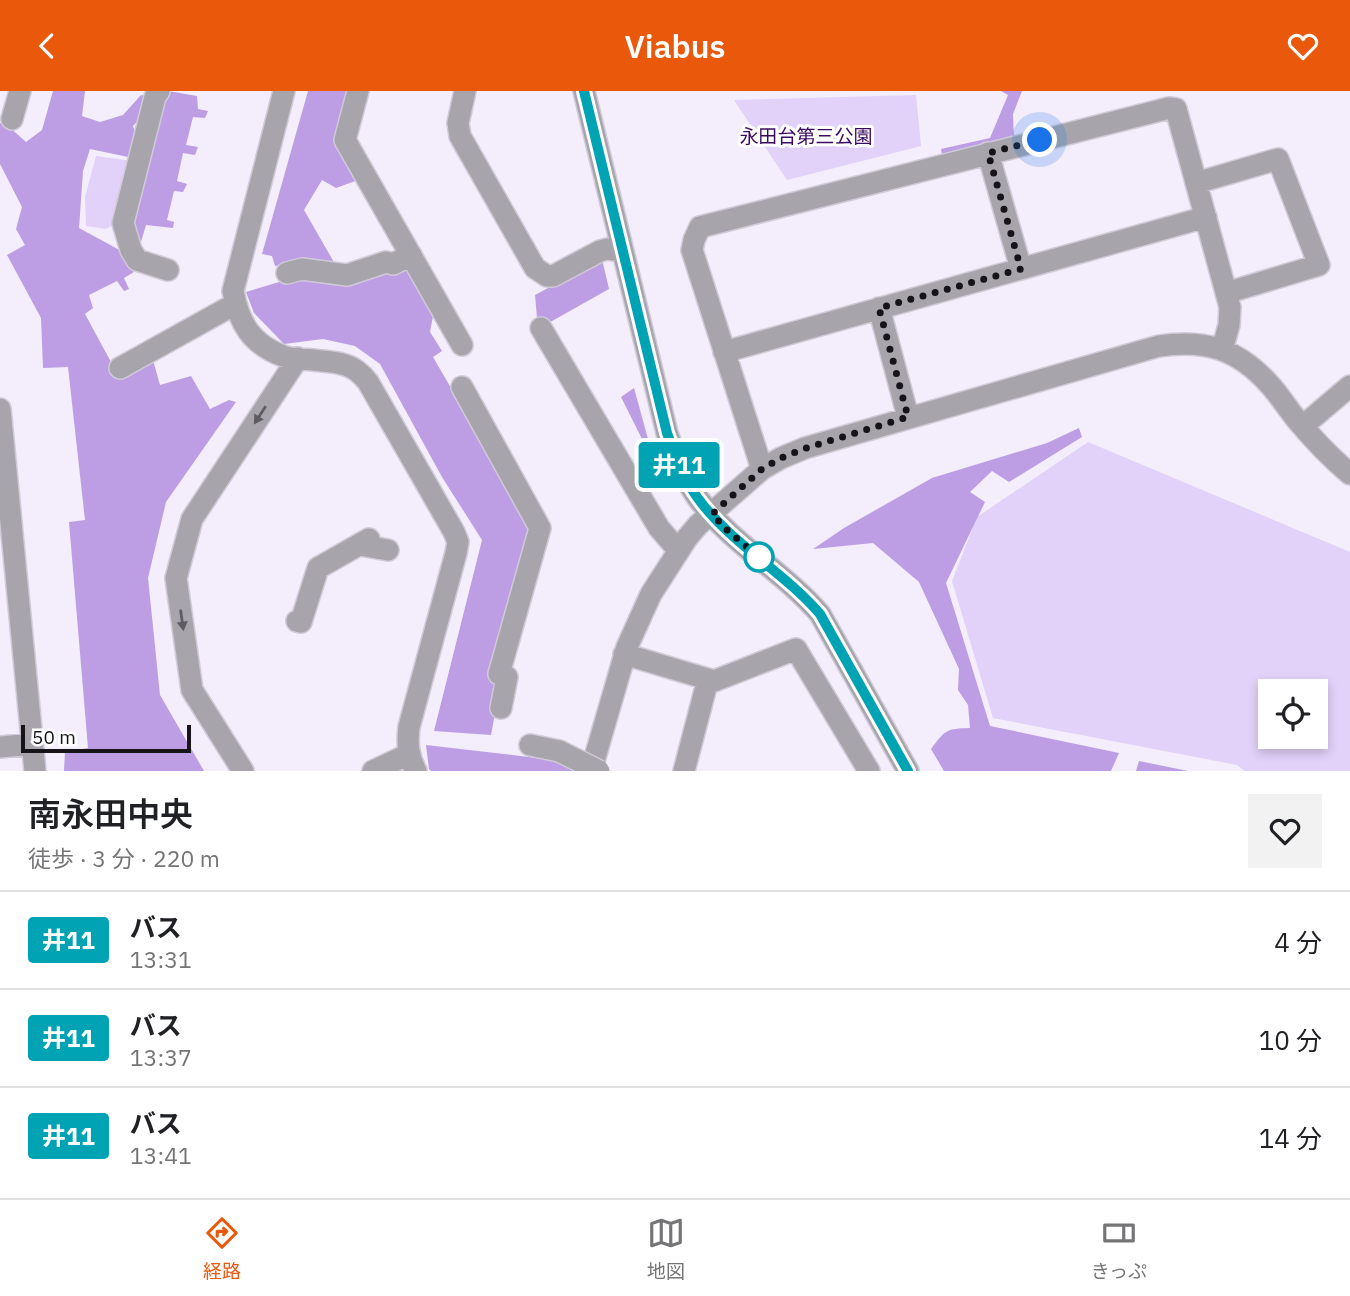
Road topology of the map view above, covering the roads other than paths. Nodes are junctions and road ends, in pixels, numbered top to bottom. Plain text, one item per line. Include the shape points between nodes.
1 (20, 91) edge
2 (159, 91) edge
3 (284, 91) edge
4 (358, 91) edge
5 (465, 91) edge
6 (583, 91) edge
7 (12, 120) dead end
8 (988, 153) junction
9 (1196, 183) junction
10 (1206, 217) junction
11 (622, 251) junction
12 (411, 255) junction
13 (1021, 269) junction
14 (168, 270) dead end
15 (287, 273) dead end
16 (1226, 293) junction
17 (235, 303) junction
18 (879, 308) junction
19 (541, 328) dead end
20 (462, 345) dead end
21 (1222, 349) junction
22 (724, 352) junction
23 (298, 358) junction
24 (120, 368) dead end
25 (1350, 386) edge
26 (462, 387) dead end
27 (0, 409) edge
28 (908, 417) junction
29 (1303, 426) junction
30 (762, 469) junction
31 (1350, 474) edge
32 (712, 514) junction
33 (388, 550) dead end
34 (678, 550) junction
35 (297, 621) dead end
36 (624, 655) junction
37 (708, 679) junction
38 (501, 708) dead end
39 (32, 744) junction
40 (530, 745) dead end
41 (0, 747) edge
42 (412, 763) edge
43 (375, 770) edge
44 (35, 771) edge
45 (243, 771) edge
46 (591, 771) edge
47 (599, 771) edge
48 (684, 771) edge
49 (869, 771) edge
50 (908, 771) edge

1 - 7 street
2 - 14 street via 123,223 137,260
3 - 17 street via 233,291
4 - 12 street via 345,140
5 - 11 street via 458,123 460,137 535,268 553,276 600,251
6 - 11 street
8 - 9 street via 1176,109
8 - 13 street
8 - 22 street via 700,227 692,250
9 - 10 street
9 - 16 street via 1278,159 1320,265
10 - 13 street
10 - 16 street
11 - 32 street via 667,433 680,469
12 - 15 street via 347,275 302,269
12 - 20 street
13 - 18 street
16 - 21 street via 1229,325
17 - 23 street via 253,337 285,357
17 - 24 street
18 - 22 street
18 - 28 street
19 - 34 street via 659,528
21 - 28 street via 1178,343 1159,346
21 - 29 street via 1251,366
22 - 30 street
23 - 42 street via 349,366 368,382 458,543 409,727
23 -> 45 street via 192,519 176,578 192,690
25 - 29 street
26 - 38 street via 540,528 499,674 507,677
27 - 39 street
28 - 30 street via 794,452
29 - 31 street
30 - 32 street
32 - 34 street
32 - 50 street via 820,614
33 - 35 street via 364,542 318,568 301,622
34 - 36 street via 651,594
36 - 37 street
36 - 46 street
37 - 48 street
37 - 49 street via 714,681 796,649
39 - 41 street
39 - 44 street
40 - 47 street, bridge via 559,751
42 - 43 street

